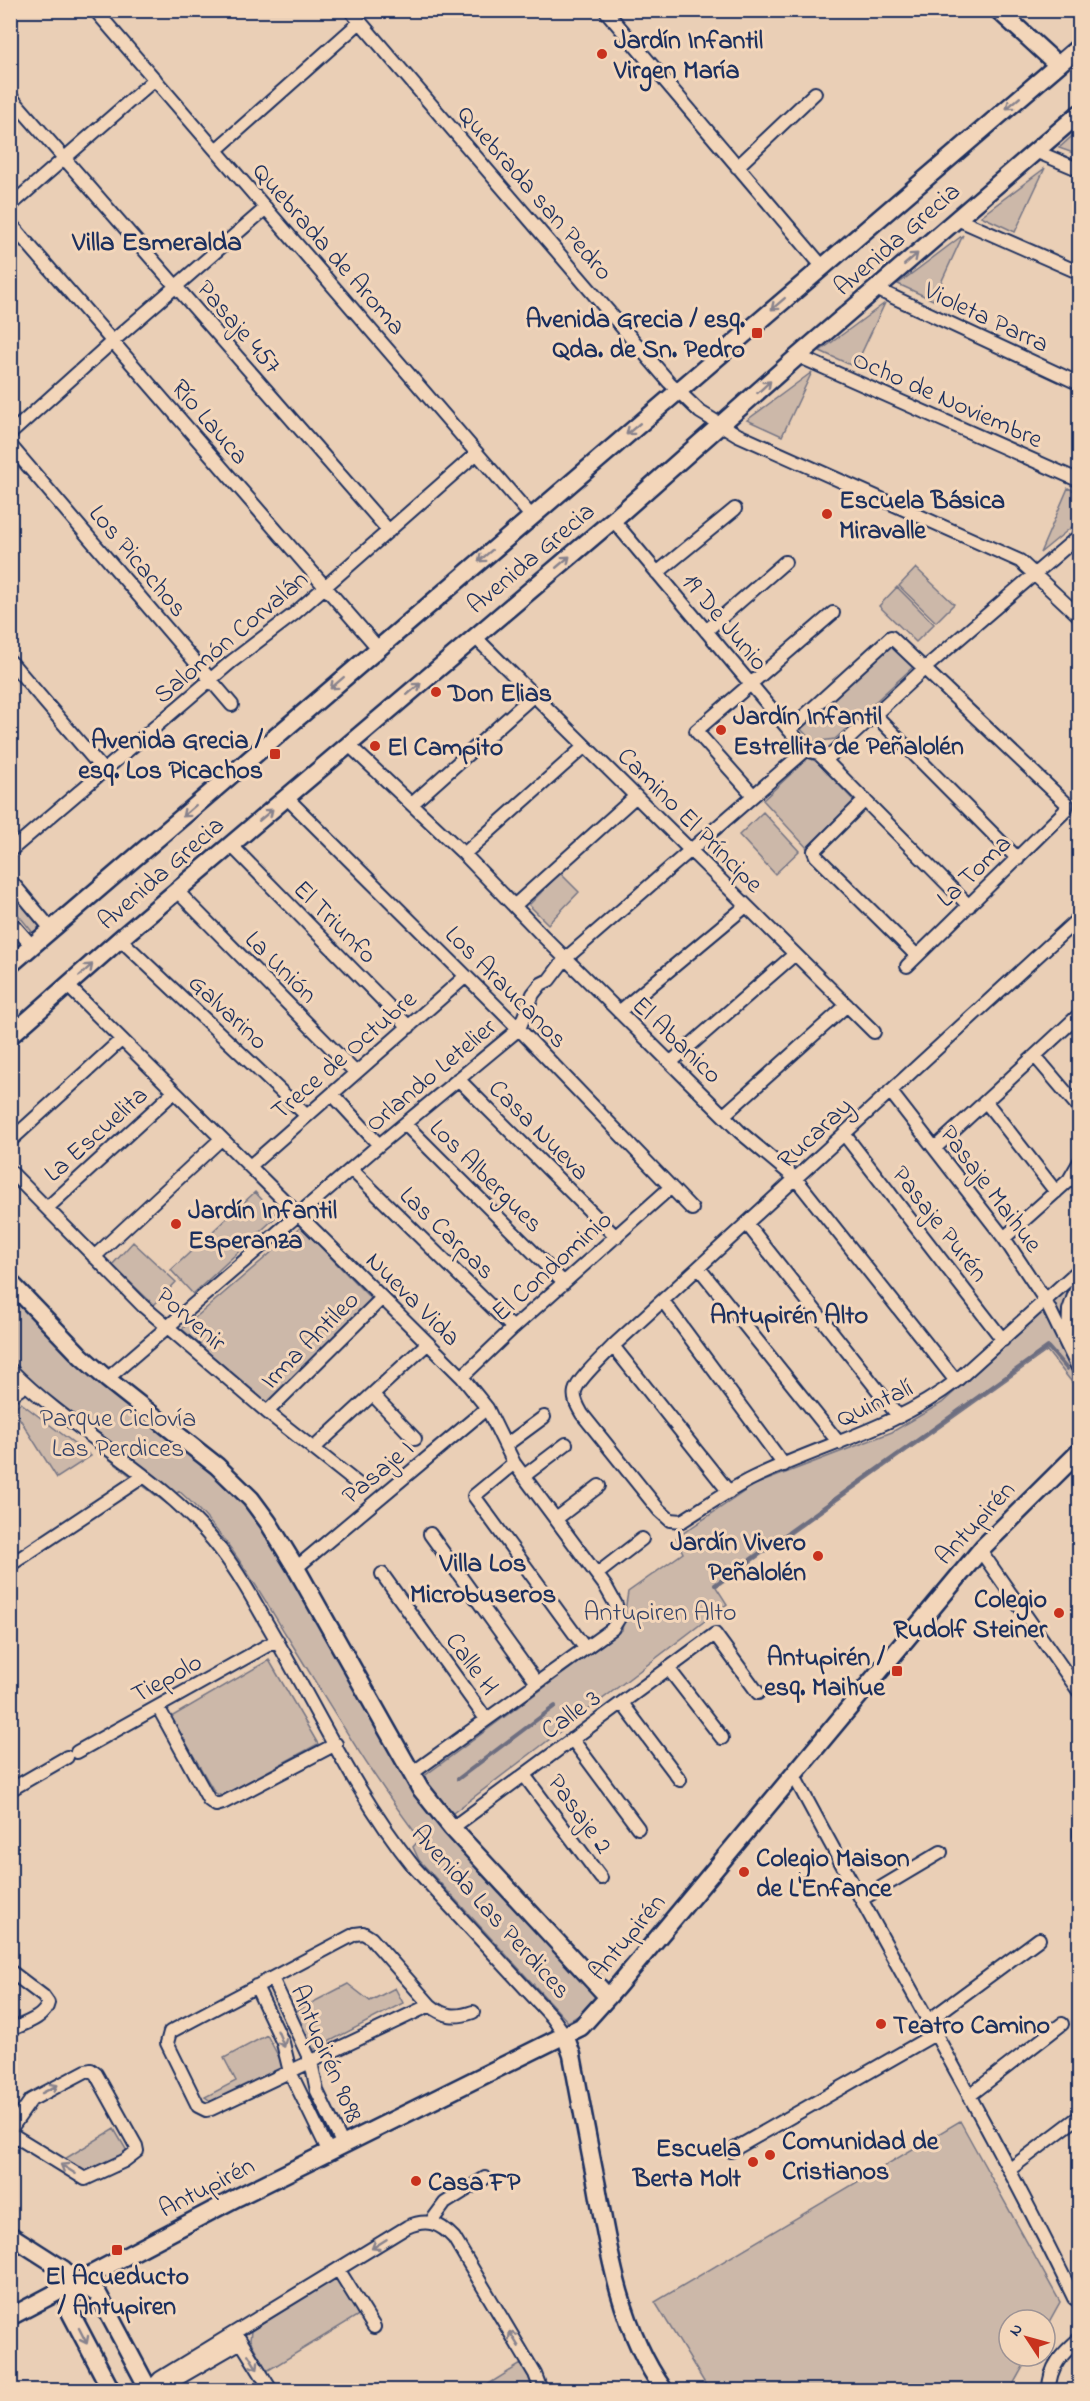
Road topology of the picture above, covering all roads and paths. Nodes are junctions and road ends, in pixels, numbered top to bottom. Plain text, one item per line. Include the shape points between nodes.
1 (95, 10) edge
2 (350, 10) edge
3 (605, 10) edge
4 (998, 10) edge
5 (360, 22) junction
6 (1080, 46) edge
7 (1058, 66) junction
8 (155, 79) junction
9 (815, 93) dead end
10 (10, 96) edge
11 (1080, 113) edge
12 (216, 150) junction
13 (1035, 151) junction
14 (65, 159) junction
15 (737, 167) junction
16 (1080, 170) edge
17 (10, 206) edge
18 (266, 208) junction
19 (957, 219) junction
20 (10, 223) edge
21 (822, 266) junction
22 (1080, 273) edge
23 (176, 286) junction
24 (876, 289) junction
25 (112, 341) junction
26 (798, 356) junction
27 (1080, 384) edge
28 (683, 397) junction
29 (720, 426) junction
30 (10, 434) edge
31 (10, 444) edge
32 (477, 453) junction
33 (1080, 481) edge
34 (735, 509) dead end
35 (531, 516) junction
36 (613, 520) junction
37 (389, 531) junction
38 (1080, 534) edge
39 (785, 562) dead end
40 (657, 573) junction
41 (1033, 573) junction
42 (324, 587) junction
43 (833, 613) dead end
44 (1080, 617) edge
45 (706, 631) junction
46 (475, 637) junction
47 (378, 648) junction
48 (10, 661) edge
49 (925, 668) junction
50 (211, 680) junction
51 (750, 684) junction
52 (534, 695) junction
53 (232, 705) dead end
54 (874, 714) junction
55 (789, 730) junction
56 (349, 745) junction
57 (585, 746) junction
58 (806, 750) junction
59 (818, 753) junction
60 (104, 771) junction
61 (753, 795) junction
62 (636, 796) junction
63 (287, 798) junction
64 (865, 800) junction
65 (412, 804) junction
66 (231, 845) junction
67 (689, 849) junction
68 (10, 851) edge
69 (464, 854) junction
70 (1018, 859) junction
71 (10, 880) edge
72 (177, 891) junction
73 (514, 906) junction
74 (746, 906) junction
75 (969, 906) junction
76 (1080, 917) edge
77 (10, 921) edge
78 (51, 929) junction
79 (120, 939) junction
80 (32, 946) junction
81 (795, 954) junction
82 (917, 956) junction
83 (565, 959) junction
84 (10, 964) edge
85 (907, 966) dead end
86 (466, 976) junction
87 (68, 986) junction
88 (847, 1005) junction
89 (620, 1012) junction
90 (1080, 1014) edge
91 (409, 1027) junction
92 (519, 1029) junction
93 (874, 1032) dead end
94 (10, 1036) edge
95 (121, 1040) junction
96 (1035, 1056) junction
97 (671, 1062) junction
98 (355, 1072) junction
99 (458, 1079) junction
100 (890, 1091) junction
101 (174, 1092) junction
102 (332, 1094) junction
103 (986, 1102) junction
104 (1080, 1109) edge
105 (724, 1115) junction
106 (307, 1116) junction
107 (405, 1124) junction
108 (844, 1134) junction
109 (221, 1139) junction
110 (10, 1141) edge
111 (379, 1145) junction
112 (935, 1148) junction
113 (1080, 1161) edge
114 (250, 1166) junction
115 (351, 1169) junction
116 (10, 1171) edge
117 (796, 1179) junction
118 (671, 1187) junction
119 (1056, 1192) junction
120 (47, 1208) junction
121 (692, 1209) dead end
122 (298, 1216) junction
123 (747, 1224) junction
124 (616, 1237) junction
125 (1004, 1238) junction
126 (94, 1257) junction
127 (699, 1268) junction
128 (1080, 1269) edge
129 (1080, 1278) edge
130 (10, 1282) edge
131 (564, 1283) junction
132 (382, 1298) junction
133 (1045, 1300) junction
134 (663, 1302) junction
135 (169, 1327) junction
136 (513, 1328) junction
137 (1003, 1340) junction
138 (428, 1343) junction
139 (614, 1346) junction
140 (1068, 1347) junction
141 (10, 1369) edge
142 (1080, 1372) edge
143 (462, 1377) junction
144 (107, 1379) junction
145 (957, 1381) junction
146 (26, 1385) junction
147 (373, 1395) junction
148 (10, 1396) edge
149 (487, 1408) junction
150 (267, 1412) junction
151 (544, 1417) dead end
152 (899, 1417) junction
153 (415, 1439) dead end
154 (838, 1443) junction
155 (566, 1444) dead end
156 (506, 1445) junction
157 (313, 1449) junction
158 (1077, 1460) edge
159 (514, 1463) junction
160 (784, 1466) junction
161 (144, 1476) junction
162 (524, 1476) junction
163 (358, 1484) dead end
164 (599, 1486) dead end
165 (729, 1492) junction
166 (659, 1510) joint
167 (556, 1519) junction
168 (430, 1534) dead end
169 (642, 1539) dead end
170 (980, 1550) junction
171 (10, 1565) edge
172 (296, 1568) junction
173 (382, 1574) dead end
174 (597, 1574) junction
175 (612, 1629) joint
176 (277, 1640) junction
177 (585, 1648) junction
178 (668, 1668) junction
179 (537, 1683) junction
180 (758, 1693) dead end
181 (1080, 1693) edge
182 (622, 1703) junction
183 (158, 1707) junction
184 (486, 1719) junction
185 (722, 1738) dead end
186 (572, 1739) junction
187 (336, 1744) junction
188 (411, 1774) junction
189 (524, 1774) junction
190 (794, 1774) junction
191 (680, 1780) dead end
192 (10, 1790) edge
193 (452, 1828) junction
194 (638, 1828) dead end
195 (1080, 1830) edge
196 (1080, 1836) edge
197 (941, 1852) dead end
198 (601, 1878) dead end
199 (862, 1899) junction
200 (1039, 1939) dead end
201 (10, 1971) edge
202 (272, 1978) junction
203 (256, 1986) junction
204 (608, 1997) junction
205 (430, 2005) junction
206 (473, 2012) dead end
207 (928, 2021) junction
208 (1062, 2024) dead end
209 (10, 2030) edge
210 (935, 2034) junction
211 (566, 2035) junction
212 (311, 2062) junction
213 (290, 2072) junction
214 (969, 2096) junction
215 (1080, 2116) edge
216 (10, 2132) edge
217 (336, 2148) junction
218 (731, 2151) dead end
219 (1009, 2170) junction
220 (484, 2178) dead end
221 (431, 2222) junction
222 (10, 2235) edge
223 (338, 2270) junction
224 (77, 2283) junction
225 (1080, 2302) edge
226 (10, 2317) edge
227 (374, 2327) dead end
228 (238, 2338) junction
229 (1080, 2338) edge
230 (149, 2390) edge
231 (111, 2391) edge
232 (271, 2391) edge
233 (541, 2391) edge
234 (664, 2391) edge
235 (1049, 2391) edge

1 - 8 street, Quebrada de Aroma
2 - 5 street, Quebrada san Pedro
3 - 15 street
4 - 7 street
5 - 12 street
5 - 28 street, Quebrada san Pedro
6 - 7 street, Avenida Grecia
7 -> 21 street, Avenida Grecia
8 - 12 street, Quebrada de Aroma
8 - 14 street
9 - 15 street
10 - 14 street, Pasaje 457
11 - 13 street, Avenida Grecia
12 - 18 street, Quebrada de Aroma
13 - 16 street
13 - 19 street, Avenida Grecia
14 - 17 street
14 - 23 street, Pasaje 457
15 - 21 street
18 - 23 street
18 - 32 street, Quebrada de Aroma
19 - 22 street
24 -> 19 street, Avenida Grecia
20 - 25 street, Río Lauca
21 -> 28 street, Avenida Grecia
23 - 25 street
23 - 37 street, Pasaje 457
24 - 26 street, Avenida Grecia
24 - 27 street, Violeta Parra
25 - 30 street
25 - 42 street, Río Lauca
29 -> 26 street, Avenida Grecia
26 - 33 street, Ocho de Noviembre
28 - 29 street, Quebrada san Pedro
28 -> 35 street, Avenida Grecia
29 - 36 street, Avenida Grecia
29 - 41 street, Quebrada san Pedro via 1020,561
31 - 50 street, Los Picachos
32 - 35 street, Quebrada de Aroma
32 - 37 street, Salomón Corvalán
34 - 40 street
35 -> 47 street, Avenida Grecia
36 - 40 street, 19 De Junio
46 -> 36 street, Avenida Grecia
37 - 42 street, Salomón Corvalán
38 - 41 street
39 - 45 street
40 - 45 street, 19 De Junio
41 - 44 street, Quebrada san Pedro
41 - 49 street
42 - 47 street, Río Lauca
42 - 50 street, Salomón Corvalán
43 - 51 street
45 - 51 street, 19 De Junio
46 - 52 street, Camino El Príncipe
56 -> 46 street, Avenida Grecia
47 -> 78 street, Avenida Grecia
48 - 60 street
49 - 54 street
49 - 55 street via 891,637
49 - 70 street, La Toma via 1067,804 1065,811
50 - 53 street, Los Picachos
50 - 60 street, Salomón Corvalán
51 - 55 street, 19 De Junio
51 - 61 street via 696,731
52 - 57 street, Camino El Príncipe
52 - 65 street
54 - 59 street via 830,756
54 - 70 street
55 - 58 street, 19 De Junio
56 - 63 street, Avenida Grecia
56 - 65 street, El Abanico
57 - 62 street, Camino El Príncipe
57 - 69 street
58 - 59 street
58 - 61 street, Orlando Letelier
59 - 64 street
60 - 68 street, Salomón Corvalán
61 - 67 street, Orlando Letelier
62 - 67 street, Camino El Príncipe
62 - 73 street
66 -> 63 street, Avenida Grecia
63 - 86 street, Los Araucanos
64 - 75 street
64 - 82 street via 814,851
65 - 69 street, El Abanico
66 - 72 street, Avenida Grecia
66 - 91 street, El Triunfo
67 - 74 street, Camino El Príncipe
67 - 83 street, Orlando Letelier
69 - 73 street, El Abanico
70 - 75 street, La Toma
71 - 78 street
72 - 79 street, Avenida Grecia
72 - 98 street, La Unión
73 - 83 street, El Abanico
74 - 81 street, Camino El Príncipe
74 - 89 street
75 - 82 street, La Toma
76 - 100 street, Rucaray
77 - 80 street
78 - 80 street, Avenida Grecia
87 -> 79 street, Avenida Grecia
79 - 106 street, Galvarino
80 - 84 street, Avenida Grecia
81 - 88 street, Camino El Príncipe
81 - 97 street
82 - 85 street, La Toma
83 - 89 street, El Abanico
83 - 92 street, Orlando Letelier via 532,994
86 - 91 street, Trece de Octubre
86 - 92 street, Los Araucanos
87 - 94 street, Avenida Grecia
87 - 95 street, Nueva Vida
88 - 93 street, Camino El Príncipe
88 - 105 street
89 - 97 street, El Abanico
90 - 96 street
91 - 98 street, Trece de Octubre
92 - 99 street, Orlando Letelier
92 - 118 street, Los Araucanos
95 - 101 street, Nueva Vida
95 - 110 street
96 - 103 street
96 - 104 street
97 - 105 street, El Abanico
98 - 102 street, Trece de Octubre
99 - 107 street, Orlando Letelier
99 - 124 street, Casa Nueva
100 - 108 street, Rucaray
100 - 112 street, Pasaje Maihue
101 - 109 street, Nueva Vida
101 - 120 street, La Escuelita
102 - 106 street, Trece de Octubre
102 - 111 street
103 - 112 street
103 - 119 street
105 - 117 street, El Abanico
106 - 114 street, Trece de Octubre
107 - 111 street, Orlando Letelier
107 - 131 street, Los Albergues
108 - 117 street, Rucaray
108 - 137 street, Pasaje Purén
109 - 114 street, Nueva Vida
109 - 126 street
111 - 115 street, Orlando Letelier
112 - 125 street, Pasaje Maihue
113 - 119 street via 1070,1180
114 - 122 street, Nueva Vida
115 - 122 street, Orlando Letelier
115 - 136 street, Las Carpas
116 - 120 street, Porvenir
117 - 123 street, Rucaray
117 - 145 street, El Abanico
118 - 121 street, Los Araucanos
118 - 124 street, El Condominio
119 - 125 street
120 - 126 street, Porvenir
122 - 132 street, Nueva Vida
122 - 135 street, Orlando Letelier
123 - 127 street, Rucaray
123 - 152 street
124 - 131 street, El Condominio
125 - 133 street, Pasaje Maihue
126 - 135 street, Porvenir
127 - 134 street, Rucaray
127 - 154 street
128 - 133 street, Quintalí
129 - 140 street, Pasaje Maihue via 1069,1310
130 - 144 street, Avenida Las Perdices
131 - 136 street, El Condominio
132 - 138 street, Nueva Vida
132 - 150 street, Irma Antileo
133 - 137 street, Quintalí
133 - 140 street, Pasaje Maihue
134 - 139 street, Rucaray
134 - 160 street
135 - 144 street, Orlando Letelier
135 - 150 street, Porvenir
136 - 143 street, El Condominio
137 - 145 street, Quintalí
138 - 143 street, Nueva Vida
138 - 147 street
139 - 165 street
139 - 166 street, Rucaray via 580,1381 575,1391 576,1403
140 - 142 street, Pasaje Maihue
141 - 146 street, Avenida Las Perdices
143 - 149 street, Nueva Vida
144 - 172 street, Avenida Las Perdices via 234,1481 268,1522
145 - 152 street, Quintalí
146 - 148 street
146 - 161 street, Avenida Las Perdices
147 - 153 street
147 - 157 street
149 - 156 street, Nueva Vida
149 - 172 street, Pasaje I
150 - 157 street, Porvenir
151 - 156 street
152 - 154 street, Quintalí
154 - 160 street, Quintalí
155 - 162 street
156 - 159 street, Nueva Vida
157 - 163 street, Porvenir
158 - 170 street, Antupirén
159 - 162 street, Nueva Vida
159 - 177 street via 474,1496
160 - 165 street, Quintalí
161 - 171 street
161 - 176 street, Avenida Las Perdices via 184,1508 210,1536
162 - 167 street, Nueva Vida
164 - 167 street
165 - 166 street, Quintalí via 682,1521 670,1520
167 - 174 street, Nueva Vida
168 - 179 street
169 - 174 street
170 - 181 street
170 - 190 street, Antupirén
172 - 188 street, Avenida Las Perdices
173 - 184 street, Calle H
174 - 175 street, Nueva Vida via 616,1605 619,1618
175 - 177 street, Calle 3
176 - 183 street, Tiepolo
176 - 187 street, Avenida Las Perdices
177 - 179 street, Calle 3
178 - 180 street, Calle 3 via 715,1634
178 - 182 street, Calle 3
178 - 185 street
179 - 184 street, Calle 3
182 - 186 street, Calle 3
182 - 191 street
183 - 187 street via 209,1800 216,1805
183 - 192 street, Tiepolo
184 - 188 street, Calle 3
186 - 189 street, Calle 3
186 - 194 street
187 - 211 street, Avenida Las Perdices via 400,1849
188 - 193 street, Avenida Las Perdices
189 - 193 street, Calle 3
189 - 198 street, Pasaje 2
190 - 199 street
190 - 204 street, Antupirén
193 - 204 street, Avenida Las Perdices
195 - 196 street
197 - 199 street
199 - 207 street
200 - 207 street
201 - 209 street via 48,2003 41,2015
202 - 203 street
202 - 205 street via 363,1933
202 - 212 street, Antupirén 9098
203 -> 213 street, Antupirén 9098 via 283,2043
203 - 213 street, Antupirén 9098 via 172,2031 167,2043 197,2104 206,2110
204 - 211 street, Antupirén via 590,2019
205 - 206 street via 441,2014 460,2017
205 - 212 street
207 - 210 street
208 - 214 street
210 - 214 street
210 - 218 street
211 - 217 street, Antupirén
211 - 234 street, Avenida Las Perdices via 606,2239 627,2316 644,2359
212 - 213 street
212 - 217 street, Antupirén 9098
213 - 217 street, Antupirén 9098
214 - 219 street
215 - 219 street
216 -> 216 street via 27,2104 37,2096 91,2070 137,2151 124,2162 85,2179
217 - 224 street, Antupirén
219 - 225 street via 1074,2298
220 - 221 street via 445,2203
221 -> 223 street via 421,2221 407,2227
233 -> 221 street via 535,2374 454,2238
222 - 224 street via 63,2269
223 - 227 street
223 - 228 street
224 - 226 street, Antupirén
224 - 230 street via 98,2294
224 -> 231 street via 68,2307
228 - 230 street via 160,2378
228 -> 232 street
229 - 235 street via 1057,2361

